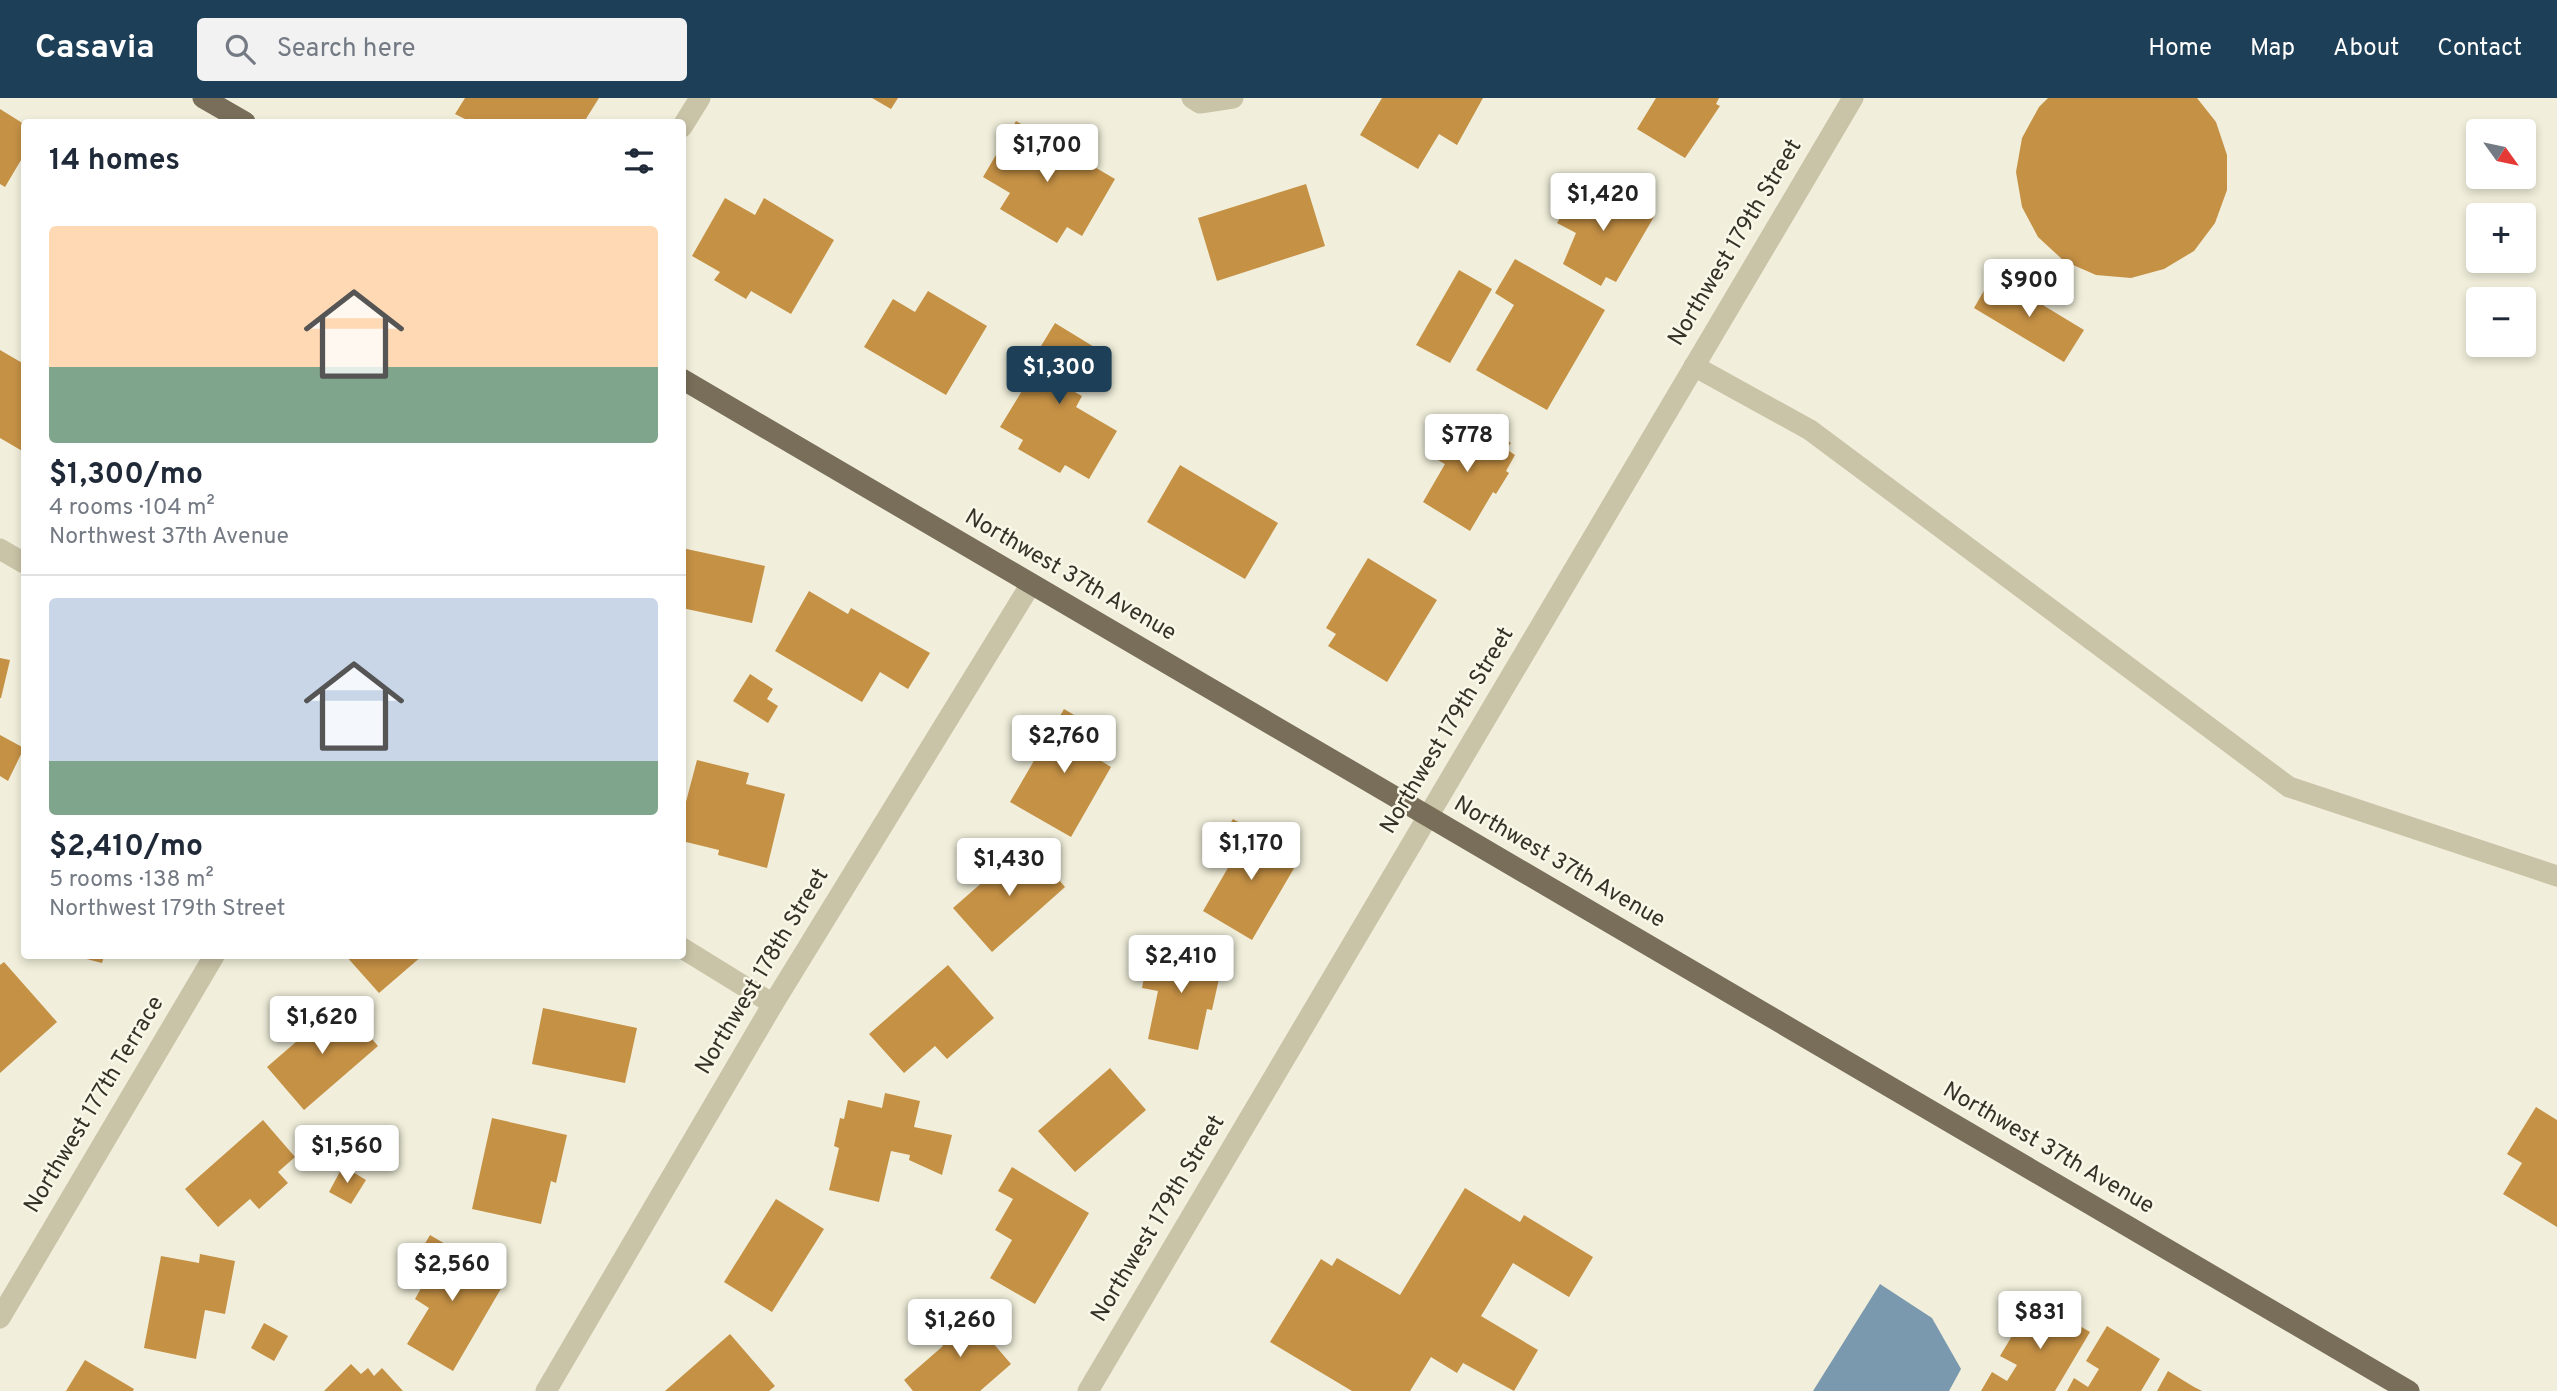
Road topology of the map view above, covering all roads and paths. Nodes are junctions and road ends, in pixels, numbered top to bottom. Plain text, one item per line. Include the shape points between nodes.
1 (203, 98) edge
2 (700, 98) edge
3 (1192, 98) edge
4 (1233, 98) edge
5 (1853, 98) edge
6 (240, 119) edge
7 (686, 121) edge
8 (1694, 366) junction
9 (686, 381) edge
10 (0, 550) edge
11 (21, 561) edge
12 (1031, 584) junction
13 (1428, 816) junction
14 (2557, 876) edge
15 (686, 950) edge
16 (212, 959) edge
17 (773, 1004) junction
18 (0, 1318) edge
19 (546, 1391) edge
20 (1088, 1391) edge
21 (2409, 1391) edge

1 - 6 main road
2 - 7 street
3 - 4 street via 1200,103
5 - 8 street, Northwest 179th Street
8 - 13 street, Northwest 179th Street
8 - 14 street via 1810,430 2288,787
9 - 12 main road, Northwest 37th Avenue
10 - 11 street
12 - 13 main road, Northwest 37th Avenue
12 - 17 street, Northwest 178th Street
13 - 20 street, Northwest 179th Street
13 - 21 main road, Northwest 37th Avenue
15 - 17 street
16 - 18 street, Northwest 177th Terrace
17 - 19 street, Northwest 178th Street

